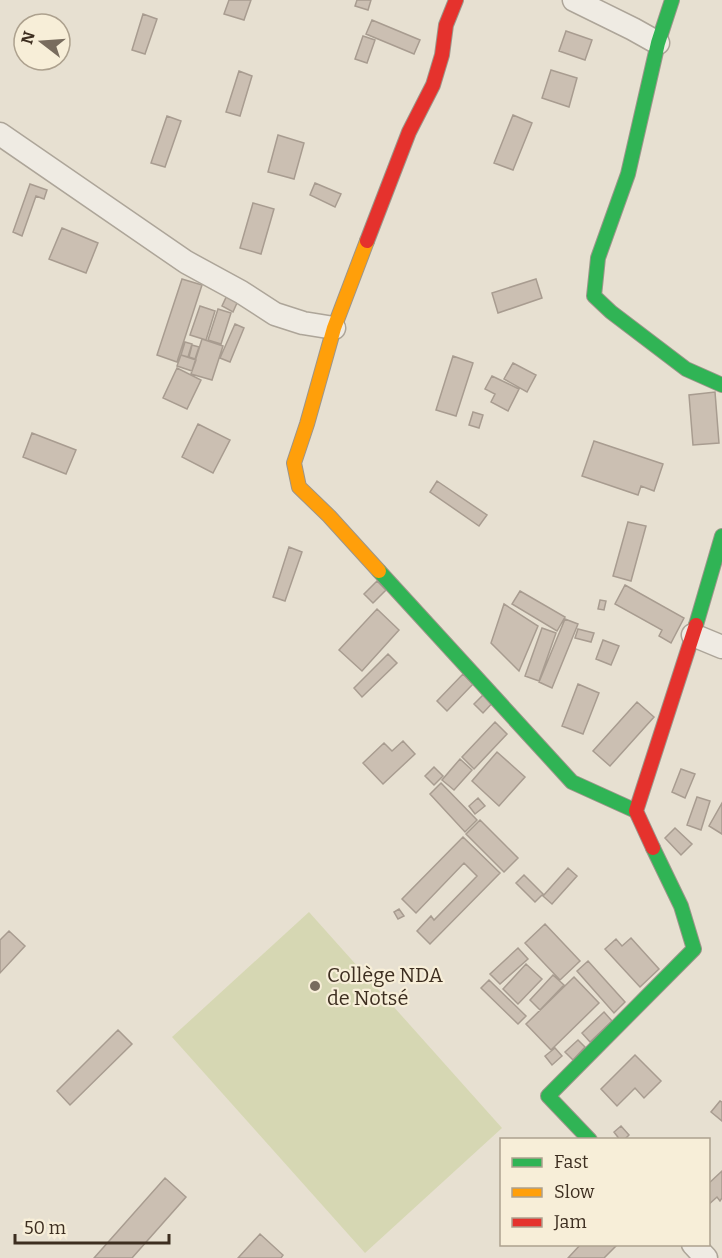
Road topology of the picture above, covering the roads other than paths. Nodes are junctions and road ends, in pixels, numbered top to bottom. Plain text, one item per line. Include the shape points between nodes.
1 (456, 0) edge
2 (574, 0) edge
3 (672, 0) edge
4 (658, 43) junction
5 (0, 134) edge
6 (334, 327) junction
7 (722, 385) edge
8 (722, 536) edge
9 (693, 635) junction
10 (722, 647) edge
11 (636, 811) junction
12 (588, 1138) edge
13 (694, 1246) edge
14 (706, 1258) edge

1 - 6 street via 432,86 409,132
2 - 4 street
3 - 4 street
4 - 7 street via 628,174 598,258 594,296 686,369
5 - 6 street via 186,262 275,314
6 - 11 street via 294,463 299,487 572,782
8 - 9 street
9 - 10 street
9 - 11 street
11 - 12 street via 681,906 694,949 548,1096
13 - 14 street

